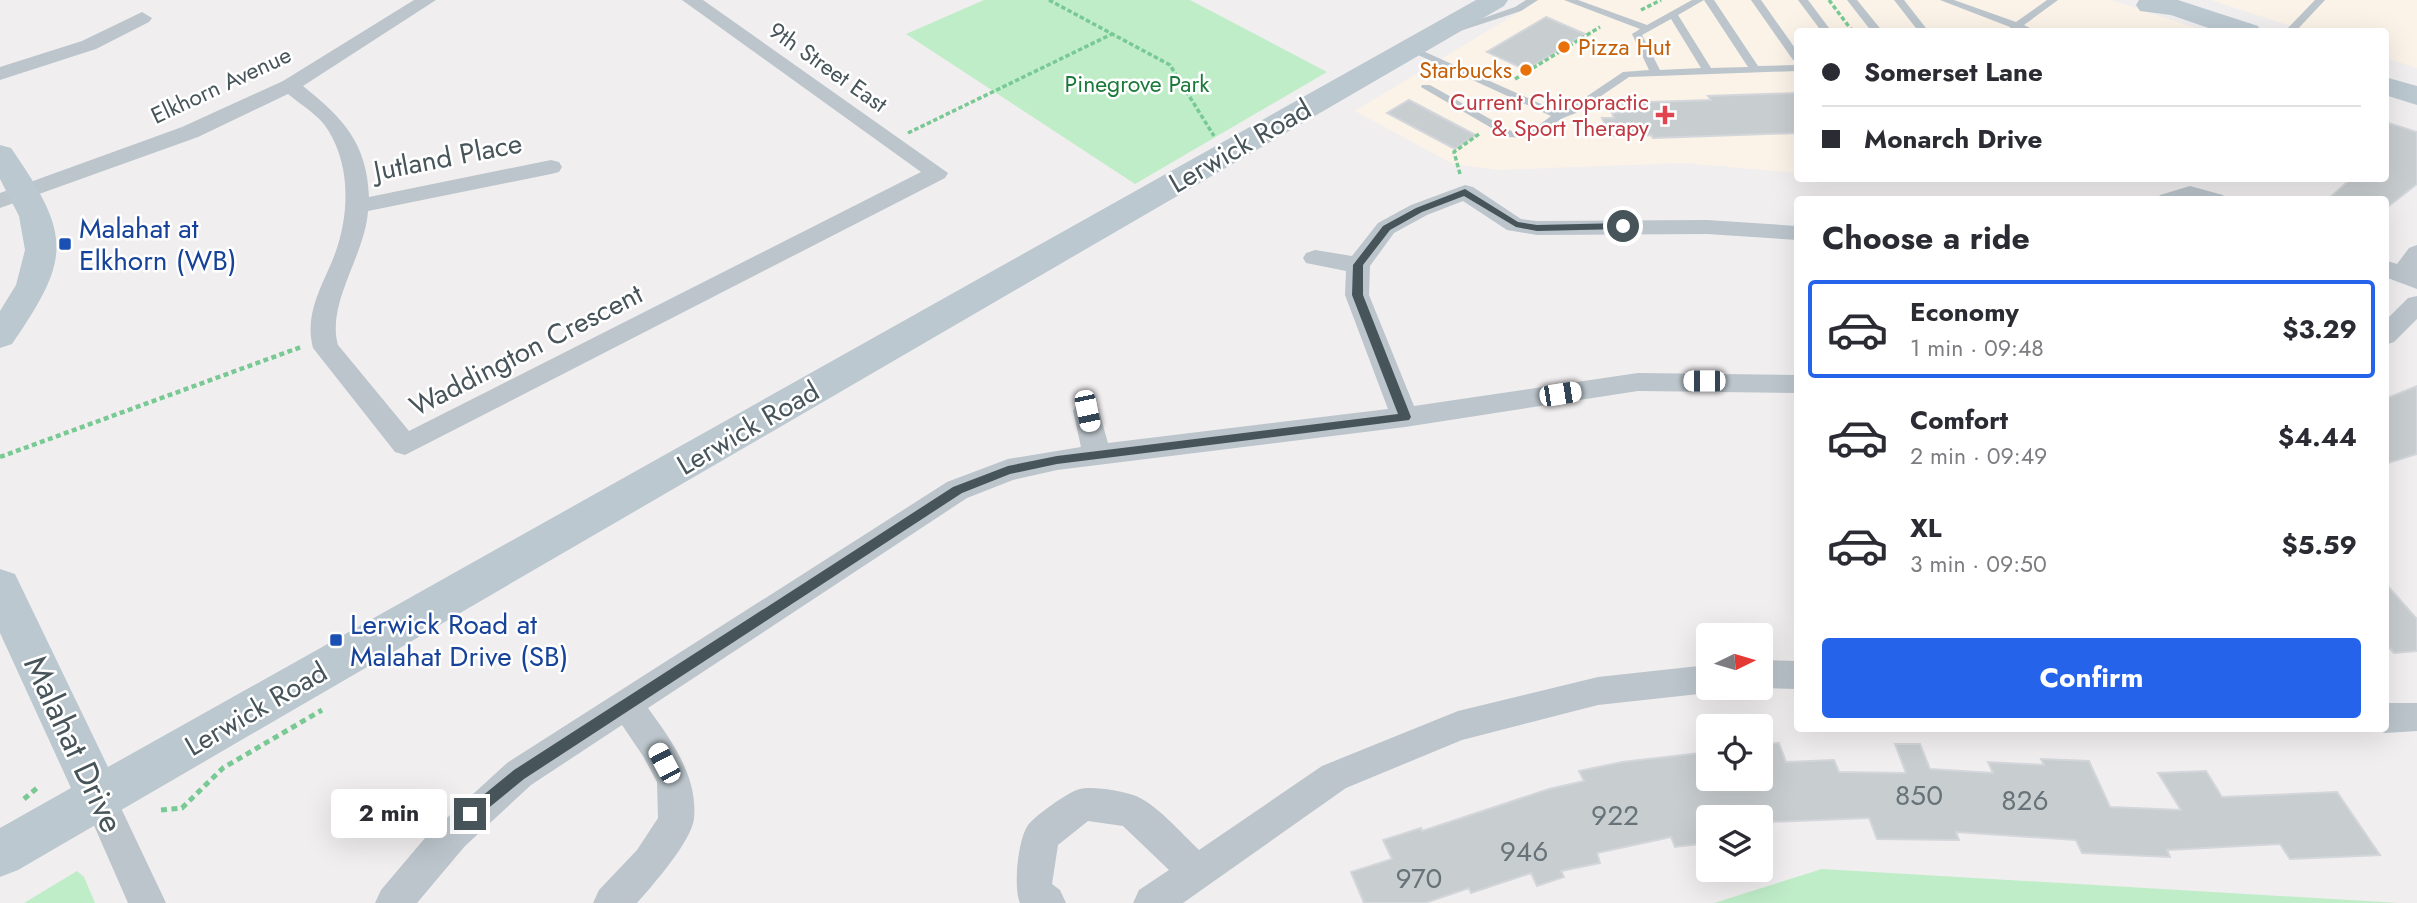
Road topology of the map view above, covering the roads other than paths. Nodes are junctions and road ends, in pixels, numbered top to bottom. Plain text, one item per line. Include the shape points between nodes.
1 (427, 0) edge
2 (691, 0) edge
3 (1495, 0) edge
4 (1533, 0) edge
5 (1569, 0) edge
6 (1598, 0) edge
7 (1699, 0) edge
8 (1709, 0) edge
9 (1756, 0) edge
10 (1803, 0) edge
11 (1852, 0) edge
12 (1899, 0) edge
13 (1945, 0) edge
14 (2053, 0) edge
15 (2180, 0) edge
16 (2320, 0) edge
17 (2141, 3) edge
18 (1672, 13) junction
19 (142, 18) dead end
20 (1649, 27) junction
21 (1824, 28) edge
22 (1875, 28) edge
23 (1921, 28) edge
24 (2011, 28) edge
25 (2014, 28) edge
26 (2214, 28) edge
27 (2236, 28) edge
28 (2262, 28) edge
29 (2293, 28) edge
30 (1420, 44) junction
31 (1794, 54) edge
32 (1794, 68) edge
33 (1755, 69) junction
34 (1707, 70) junction
35 (2389, 70) edge
36 (1655, 71) junction
37 (0, 74) edge
38 (2417, 79) edge
39 (290, 85) junction
40 (2389, 86) edge
41 (1426, 88) dead end
42 (2417, 96) edge
43 (1559, 116) junction
44 (0, 154) edge
45 (551, 167) dead end
46 (937, 173) joint
47 (2181, 196) edge
48 (2201, 196) edge
49 (12, 197) edge
50 (358, 206) junction
51 (1794, 233) edge
52 (2417, 253) edge
53 (1315, 257) dead end
54 (1358, 265) junction
55 (2402, 275) edge
56 (2417, 304) edge
57 (2389, 332) edge
58 (0, 336) edge
59 (1794, 384) edge
60 (1087, 411) dead end
61 (1405, 417) junction
62 (1097, 454) junction
63 (0, 586) edge
64 (1773, 674) edge
65 (1794, 675) edge
66 (1696, 680) edge
67 (626, 705) junction
68 (2417, 717) edge
69 (2389, 718) edge
70 (100, 798) junction
71 (0, 854) edge
72 (1198, 873) junction
73 (147, 903) edge
74 (394, 903) edge
75 (612, 903) edge
76 (1047, 903) edge
77 (1152, 903) edge

1 - 39 street, Elkhorn Avenue
2 - 46 street, 9th Street East
3 - 30 main road, Lerwick Road
4 - 30 lane
5 - 20 lane
6 - 20 lane
7 - 18 lane
8 - 33 lane
9 - 31 lane
10 - 21 lane
11 - 22 lane
12 - 23 lane
13 - 24 lane
14 - 25 lane
15 - 28 main road
16 - 29 lane
17 - 26 main road
17 - 27 main road via 2174,7
18 - 20 lane
18 - 34 lane
19 - 37 street via 89,45
20 - 36 lane via 1637,34
30 - 43 lane
30 - 70 main road, Lerwick Road
32 - 33 lane
33 - 34 lane
34 - 36 lane
35 - 38 main road
36 - 43 lane via 1627,74
39 - 49 street, Elkhorn Avenue via 190,132
39 - 50 street via 337,125 358,174
40 - 42 main road
41 - 43 lane via 1511,135 1532,135
44 - 49 main road
45 - 50 street, Jutland Place
46 - 50 street, Waddington Crescent via 405,445 322,340 323,310 349,249
47 - 48 street
49 - 58 main road via 38,226 43,253 33,286
51 - 54 street via 1707,227 1537,228 1506,220 1465,192 1386,228
52 - 55 street
53 - 54 street
54 - 61 street via 1357,295
56 - 57 street
59 - 61 street via 1638,382
60 - 62 street
61 - 62 street
62 - 67 street via 1008,470 957,490
63 - 70 main road, Malahat Drive
64 - 65 street
66 - 72 street via 1598,691 1458,726 1334,777
67 - 74 street via 519,775 470,814
67 - 75 street via 674,781 676,821 650,862
68 - 69 street
70 - 71 main road, Lerwick Road
70 - 73 street, Malahat Drive
72 - 76 street via 1132,811 1082,804 1041,837 1033,891
72 - 77 street

